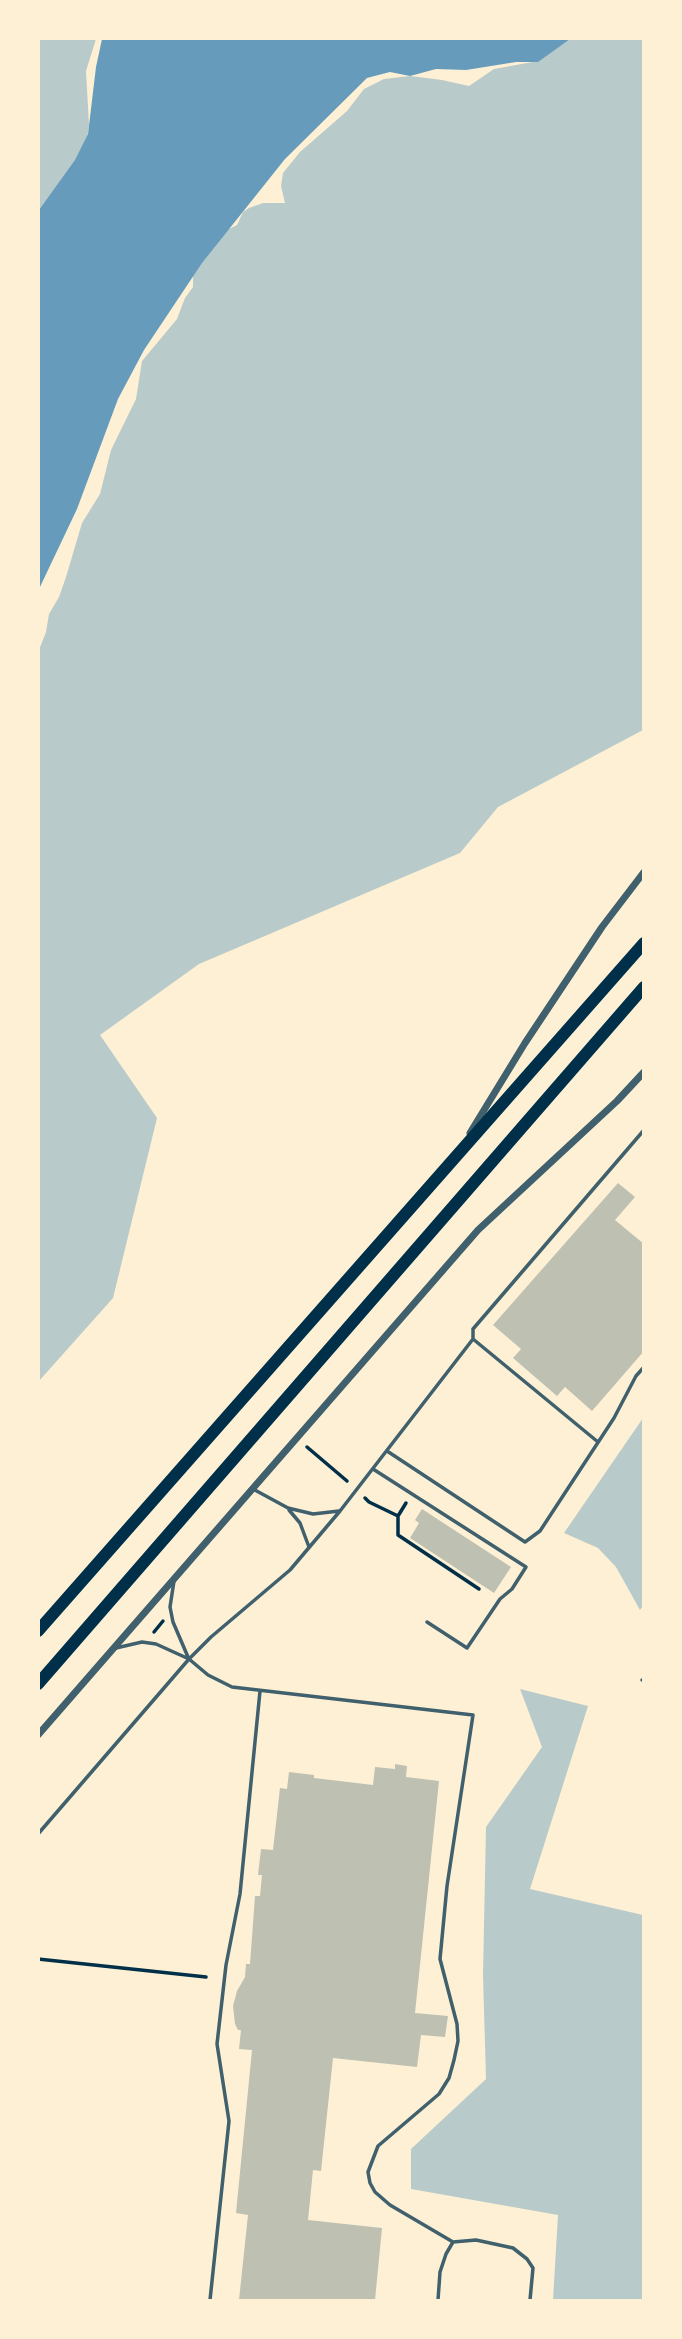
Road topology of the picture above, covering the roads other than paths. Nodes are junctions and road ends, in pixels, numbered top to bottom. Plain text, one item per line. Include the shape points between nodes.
1 (643, 872) edge
2 (643, 878) edge
3 (631, 888) junction
4 (643, 943) edge
5 (643, 986) edge
6 (643, 1072) edge
7 (643, 1130) edge
8 (458, 1154) junction
9 (473, 1339) junction
10 (643, 1367) edge
11 (598, 1442) junction
12 (387, 1451) junction
13 (373, 1469) junction
14 (253, 1489) junction
15 (288, 1508) junction
16 (340, 1511) junction
17 (309, 1547) junction
18 (175, 1578) junction
19 (427, 1622) dead end
20 (38, 1631) edge
21 (114, 1648) junction
22 (189, 1659) junction
23 (38, 1684) edge
24 (260, 1691) junction
25 (38, 1735) edge
26 (38, 1834) edge
27 (453, 2242) junction
28 (210, 2301) edge
29 (438, 2301) edge
30 (530, 2301) edge

1 - 3 street
2 - 3 street
3 - 8 street via 525,1043
4 - 8 highway
5 - 23 highway
6 - 14 street via 478,1230
7 - 9 lane via 481,1318 473,1329
8 - 20 highway
9 - 11 lane
9 - 12 lane
10 - 11 lane
11 - 12 lane via 540,1531 525,1542
12 - 13 lane
13 - 16 lane
13 - 19 lane via 526,1567 467,1648
14 - 15 lane
14 - 18 street
15 - 16 lane via 313,1514
15 - 17 lane
16 - 17 lane
17 - 22 lane via 284,1576
18 - 21 street
18 - 22 lane via 170,1607
21 - 22 lane via 144,1642
21 - 25 street
22 - 24 lane via 219,1682
22 - 26 lane
24 - 27 lane via 473,1714 440,1959 457,2024 454,2060 439,2094 377,2146 368,2172 375,2192 390,2205
24 - 28 lane via 240,1894 217,2044 229,2121
27 - 29 lane via 440,2272
27 - 30 lane via 476,2240 513,2248 533,2268

